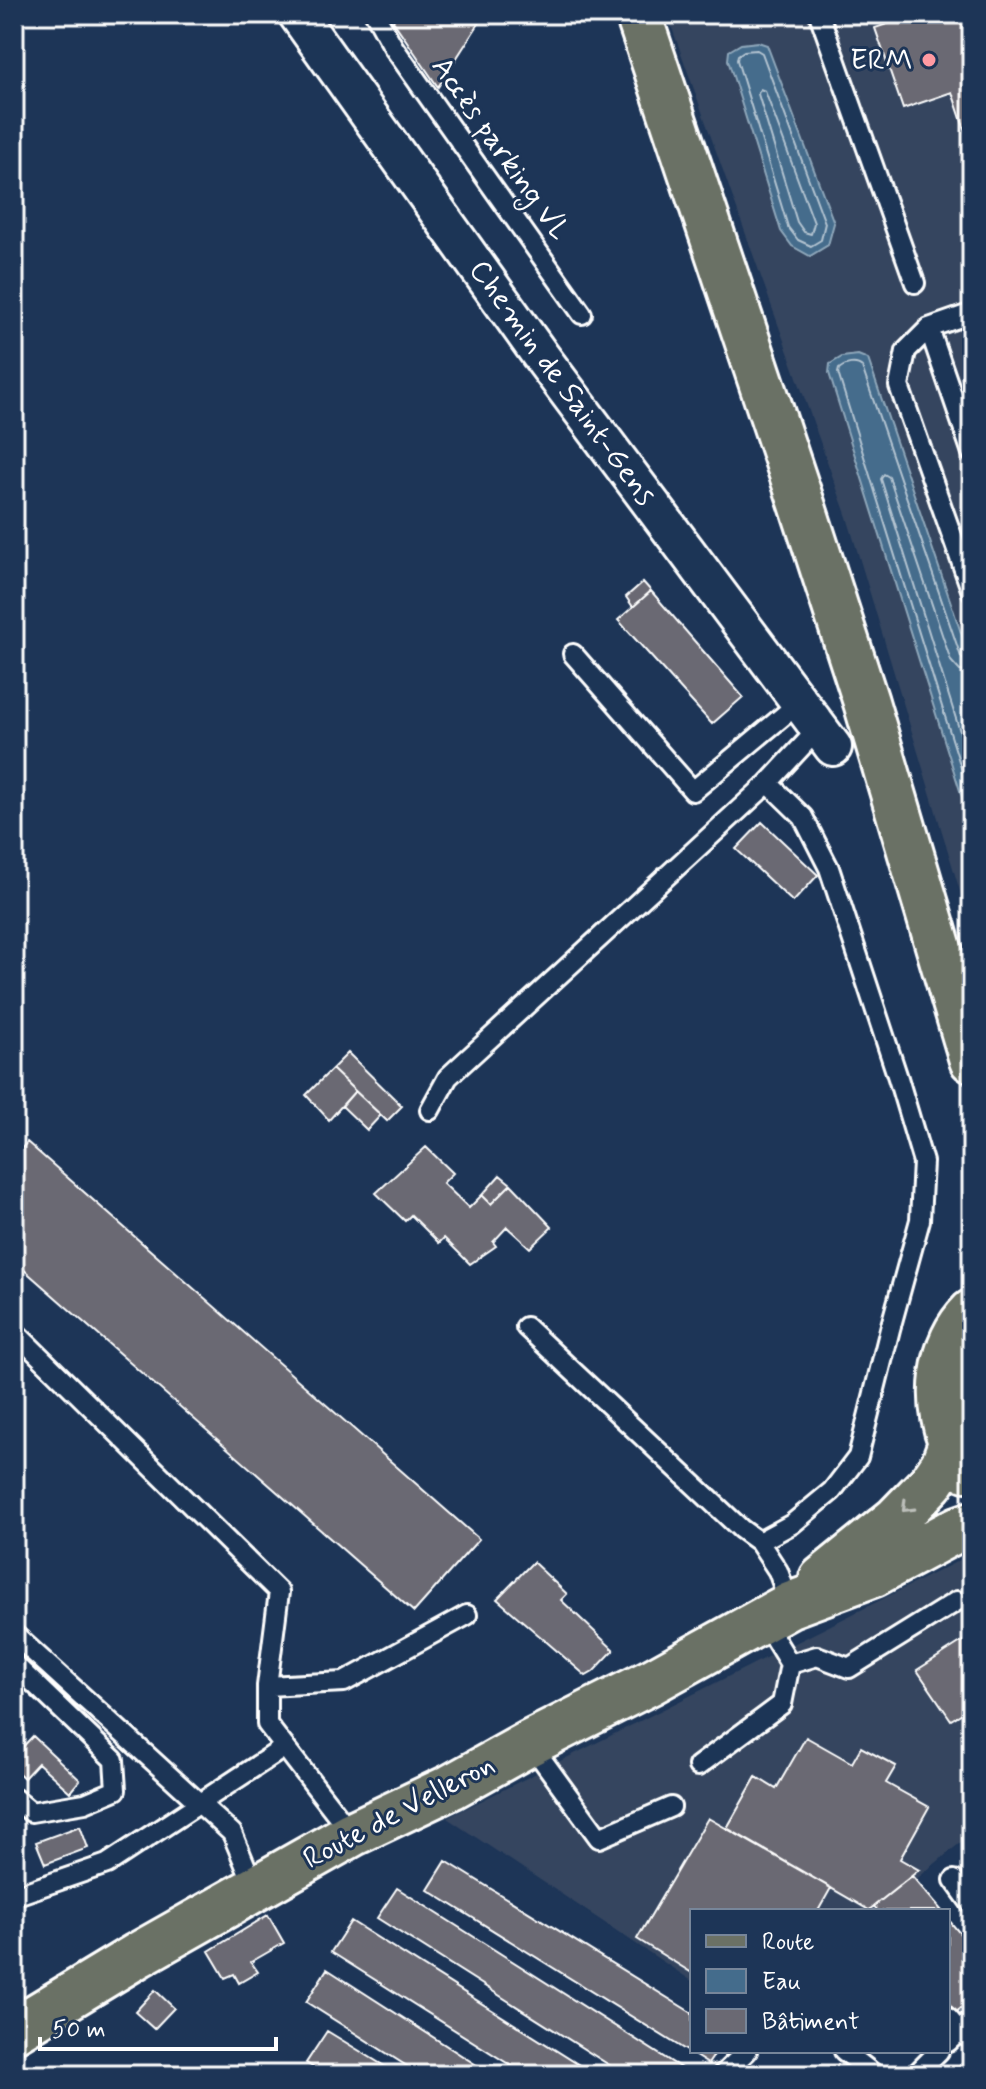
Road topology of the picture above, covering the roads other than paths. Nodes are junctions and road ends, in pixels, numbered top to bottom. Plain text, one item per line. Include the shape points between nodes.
1 (297, 14) edge
2 (375, 14) edge
3 (638, 14) edge
4 (819, 14) edge
5 (915, 283) dead end
6 (972, 313) edge
7 (582, 314) dead end
8 (929, 328) junction
9 (972, 453) edge
10 (972, 592) edge
11 (573, 654) dead end
12 (817, 726) junction
13 (768, 783) junction
14 (972, 1060) edge
15 (430, 1110) dead end
16 (972, 1312) edge
17 (526, 1327) dead end
18 (14, 1331) edge
19 (962, 1459) edge
20 (972, 1524) edge
21 (759, 1542) junction
22 (957, 1601) dead end
23 (776, 1612) junction
24 (467, 1615) dead end
25 (14, 1634) edge
26 (14, 1664) edge
27 (790, 1664) junction
28 (267, 1686) junction
29 (530, 1743) junction
30 (285, 1747) junction
31 (698, 1766) dead end
32 (14, 1798) edge
33 (198, 1803) junction
34 (671, 1807) dead end
35 (352, 1834) junction
36 (954, 1880) dead end
37 (255, 1889) junction
38 (14, 1896) edge
39 (972, 1905) edge
40 (14, 2030) edge
41 (745, 2053) edge
42 (847, 2053) edge
43 (937, 2053) edge
44 (722, 2075) edge
45 (875, 2075) edge
46 (915, 2075) edge

1 - 12 street, Chemin de Saint-Gens via 540,355
2 - 7 lane, Accès parking VL
3 - 14 main road via 866,702
4 - 5 lane
6 - 8 lane
8 - 9 lane
8 - 10 lane via 906,351 899,386
11 - 12 lane via 693,791
12 - 13 lane
13 - 15 lane via 448,1077
13 - 21 lane via 803,817 829,868 923,1162 920,1220 858,1457 832,1491 792,1524
16 - 19 main road via 950,1346 942,1378 942,1411
17 - 21 lane
18 - 28 lane via 279,1592
19 -> 23 main road, Route de Velleron via 943,1465 896,1519
20 - 23 main road, Route de Velleron via 874,1574
21 - 23 lane via 778,1571
22 - 27 lane via 849,1668 817,1656
23 - 27 lane
23 - 29 main road, Route de Velleron
24 - 28 lane via 344,1682
25 - 33 lane
26 - 32 lane via 114,1760 116,1790 85,1803 31,1812
27 - 31 lane via 782,1704
28 - 30 lane via 267,1724
29 - 34 lane via 599,1838
29 - 35 main road, Route de Velleron
30 - 33 lane
30 - 35 lane
33 - 37 lane via 232,1833
33 - 38 lane via 107,1864
35 - 37 main road, Route de Velleron
36 - 39 lane
37 - 40 main road, Route de Velleron
41 - 44 lane
42 - 45 lane
43 - 46 lane

